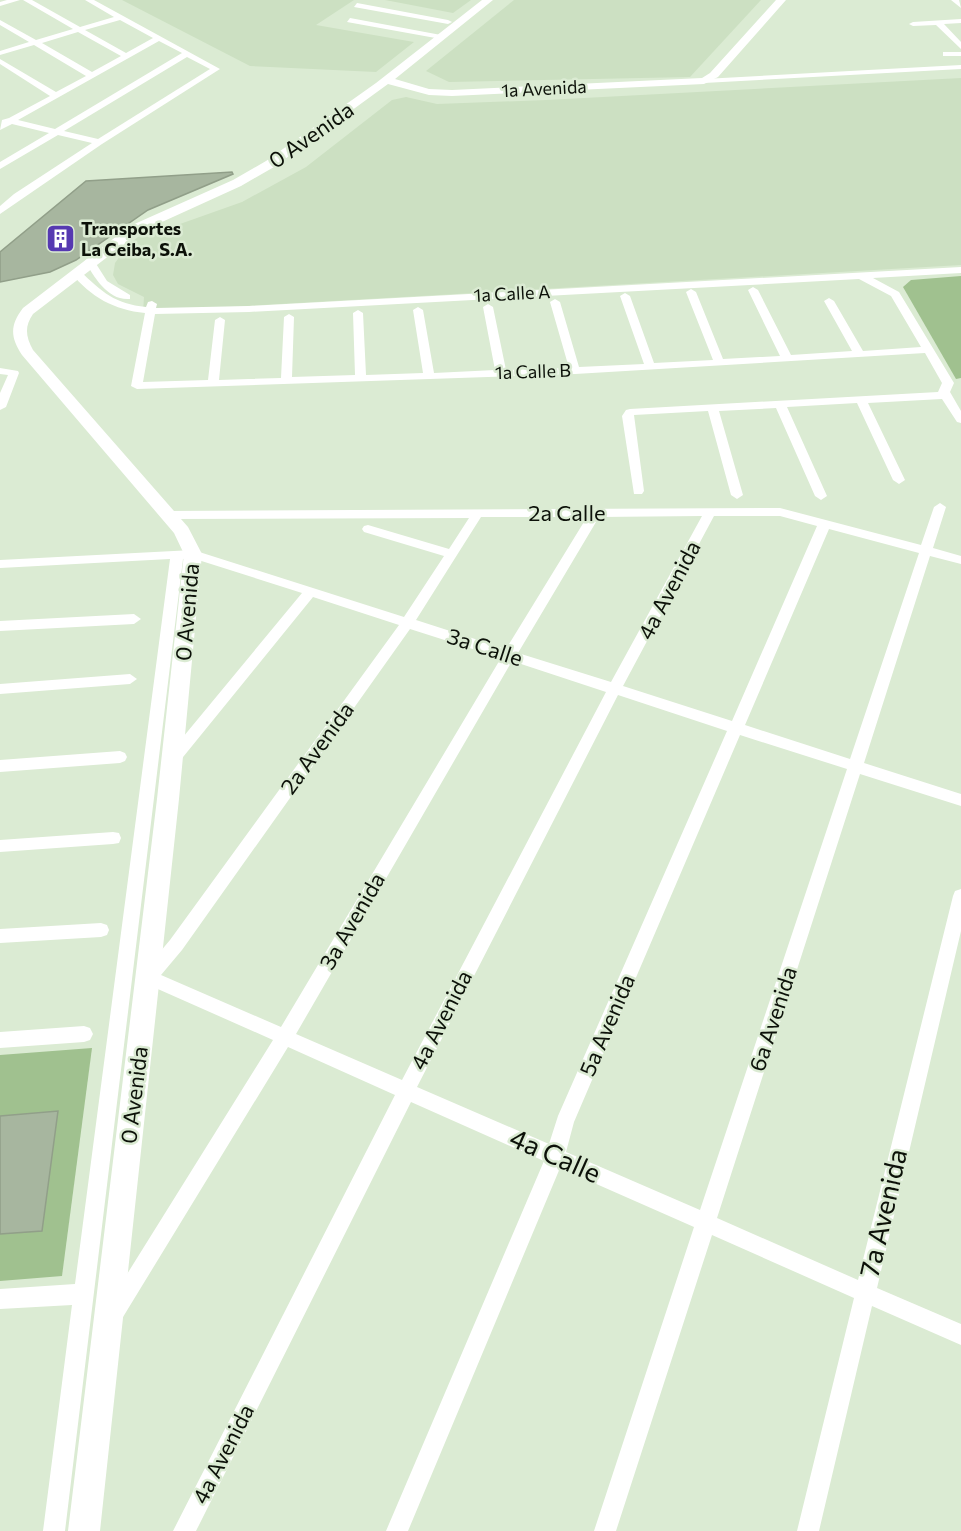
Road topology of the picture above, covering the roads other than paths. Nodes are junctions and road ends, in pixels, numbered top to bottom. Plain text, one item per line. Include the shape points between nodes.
1 (16, 0) edge
2 (27, 0) edge
3 (89, 0) edge
4 (488, 0) edge
5 (780, 0) edge
6 (955, 0) edge
7 (0, 4) edge
8 (357, 5) dead end
9 (961, 6) edge
10 (368, 7) junction
11 (122, 17) junction
12 (961, 21) edge
13 (0, 22) edge
14 (938, 22) junction
15 (451, 24) junction
16 (913, 24) dead end
17 (80, 30) junction
18 (436, 36) junction
19 (159, 38) junction
20 (35, 43) junction
21 (961, 47) edge
22 (0, 53) edge
23 (188, 53) junction
24 (946, 54) dead end
25 (961, 54) edge
26 (126, 56) junction
27 (0, 61) edge
28 (961, 66) edge
29 (91, 75) junction
30 (386, 80) junction
31 (704, 81) junction
32 (55, 95) junction
33 (12, 116) junction
34 (0, 120) edge
35 (0, 127) edge
36 (56, 131) junction
37 (99, 142) junction
38 (0, 166) edge
39 (0, 211) edge
40 (90, 261) junction
41 (961, 263) edge
42 (961, 270) edge
43 (76, 273) junction
44 (914, 273) junction
45 (862, 276) junction
46 (900, 288) junction
47 (753, 290) dead end
48 (691, 292) dead end
49 (625, 296) dead end
50 (829, 301) dead end
51 (555, 302) dead end
52 (250, 305) junction
53 (151, 307) junction
54 (488, 307) dead end
55 (418, 310) dead end
56 (358, 313) dead end
57 (289, 316) dead end
58 (220, 320) dead end
59 (929, 350) junction
60 (859, 354) junction
61 (787, 358) junction
62 (719, 362) junction
63 (650, 366) junction
64 (3, 370) edge
65 (575, 371) junction
66 (501, 373) junction
67 (429, 376) junction
68 (361, 378) junction
69 (286, 381) junction
70 (948, 382) junction
71 (961, 382) edge
72 (213, 384) junction
73 (946, 395) junction
74 (861, 400) junction
75 (780, 404) junction
76 (0, 407) edge
77 (713, 408) junction
78 (961, 420) edge
79 (899, 480) dead end
80 (638, 490) dead end
81 (737, 495) dead end
82 (821, 496) dead end
83 (940, 507) dead end
84 (596, 512) junction
85 (478, 513) junction
86 (709, 514) junction
87 (168, 515) junction
88 (825, 523) junction
89 (368, 529) dead end
90 (926, 550) junction
91 (185, 554) junction
92 (452, 554) junction
93 (961, 560) edge
94 (0, 564) edge
95 (311, 591) junction
96 (134, 619) dead end
97 (408, 622) junction
98 (0, 626) edge
99 (509, 655) junction
100 (130, 680) dead end
101 (0, 689) edge
102 (615, 689) junction
103 (738, 728) junction
104 (120, 757) dead end
105 (174, 758) junction
106 (0, 766) edge
107 (855, 766) junction
108 (961, 800) edge
109 (113, 838) dead end
110 (0, 846) edge
111 (961, 896) edge
112 (101, 930) dead end
113 (0, 936) edge
114 (148, 977) junction
115 (84, 1034) dead end
116 (285, 1037) junction
117 (0, 1040) edge
118 (406, 1092) junction
119 (555, 1157) junction
120 (706, 1223) junction
121 (865, 1293) junction
122 (84, 1294) junction
123 (0, 1299) edge
124 (105, 1328) junction
125 (961, 1335) edge
126 (54, 1531) edge
127 (84, 1531) edge
128 (184, 1531) edge
129 (397, 1531) edge
130 (605, 1531) edge
131 (807, 1531) edge

1 - 7 street
2 - 17 street
3 - 11 street
4 - 15 street, 0 Avenida
5 - 31 street via 714,75
6 - 9 street
8 - 10 street
10 - 15 street
10 - 18 street via 350,20
11 - 17 street
11 - 19 street
12 - 14 street
13 - 20 street
14 - 16 street
14 - 21 street
15 - 18 street, 0 Avenida
17 - 20 street
17 - 26 street
18 - 30 street, 0 Avenida
19 - 23 street
19 - 26 street
20 - 22 street
20 - 29 street
23 - 36 street
23 - 37 street via 217,68
24 - 25 street
26 - 29 street
27 - 32 street
28 - 31 street, 1a Avenida
29 - 32 street
30 - 31 street, 1a Avenida via 429,92 452,93
30 - 40 street, 0 Avenida via 270,164 237,183 153,219
32 - 33 street
33 - 34 street
33 - 35 street
33 - 36 street
36 - 37 street
36 - 38 street
37 - 39 street
40 - 43 street, 0 Avenida
40 - 53 street, 1a Calle A via 111,290
41 - 52 street, 1a Calle A
42 - 44 street, 1a Calle A
43 - 53 street, 1a Calle A via 121,306
43 - 87 street, 0 Avenida via 28,311 19,321 18,335 27,352
44 - 45 street, 1a Calle A
44 - 46 street
45 - 46 street
45 - 52 street, 1a Calle A
46 - 59 street
47 - 61 street
48 - 62 street
49 - 63 street
50 - 60 street
51 - 65 street
52 - 53 street, 1a Calle A
53 - 72 street, 1a Calle B via 137,386
54 - 66 street
55 - 67 street
56 - 68 street
57 - 69 street
58 - 72 street
59 - 60 street, 1a Calle B
59 - 70 street
60 - 61 street, 1a Calle B
61 - 62 street, 1a Calle B
62 - 63 street, 1a Calle B
63 - 65 street, 1a Calle B
64 - 76 street via 14,373
65 - 66 street, 1a Calle B
66 - 67 street, 1a Calle B
67 - 68 street, 1a Calle B
68 - 69 street, 1a Calle B
69 - 72 street, 1a Calle B
70 - 71 street
70 - 73 street via 944,387
73 - 74 street
73 - 78 street
74 - 75 street
74 - 79 street
75 - 77 street
75 - 82 street
77 - 80 street via 630,412
77 - 81 street
83 - 90 street, 6a Avenida
84 - 85 street, 2a Calle
84 - 86 street, 2a Calle
84 - 99 street, 3a Avenida
85 - 87 street, 2a Calle
85 - 92 street, 2a Avenida
86 - 88 street, 2a Calle via 780,512
86 - 102 street, 4a Avenida
87 - 91 street, 0 Avenida via 182,531
88 - 90 street, 2a Calle
88 - 103 street, 5a Avenida
89 - 92 street
90 - 93 street, 2a Calle
90 - 107 street, 6a Avenida
91 - 94 street, 3a Calle
91 - 95 street, 3a Calle
91 - 105 street, 0 Avenida
91 - 122 street, 0 Avenida
92 - 97 street, 2a Avenida
95 - 97 street, 3a Calle
95 - 105 street
96 - 98 street
97 - 99 street, 3a Calle
97 - 114 street, 2a Avenida via 176,945
99 - 102 street, 3a Calle
99 - 116 street, 3a Avenida
100 - 101 street
102 - 103 street, 3a Calle
102 - 118 street, 4a Avenida
103 - 107 street, 3a Calle
103 - 119 street, 5a Avenida via 565,1122
104 - 106 street
105 - 114 street, 0 Avenida
107 - 108 street, 3a Calle
107 - 120 street, 6a Avenida
109 - 110 street
111 - 121 street, 7a Avenida
112 - 113 street
114 - 116 street, 4a Calle
114 - 124 street, 0 Avenida
115 - 117 street
116 - 118 street, 4a Calle
116 - 124 street, 3a Avenida
118 - 119 street, 4a Calle
118 - 128 street, 4a Avenida
119 - 120 street, 4a Calle
119 - 129 street, 5a Avenida
120 - 121 street, 4a Calle
120 - 130 street, 6a Avenida
121 - 125 street, 4a Calle
121 - 131 street, 7a Avenida
122 - 123 street
122 - 126 street, 0 Avenida
124 - 127 street, 0 Avenida

